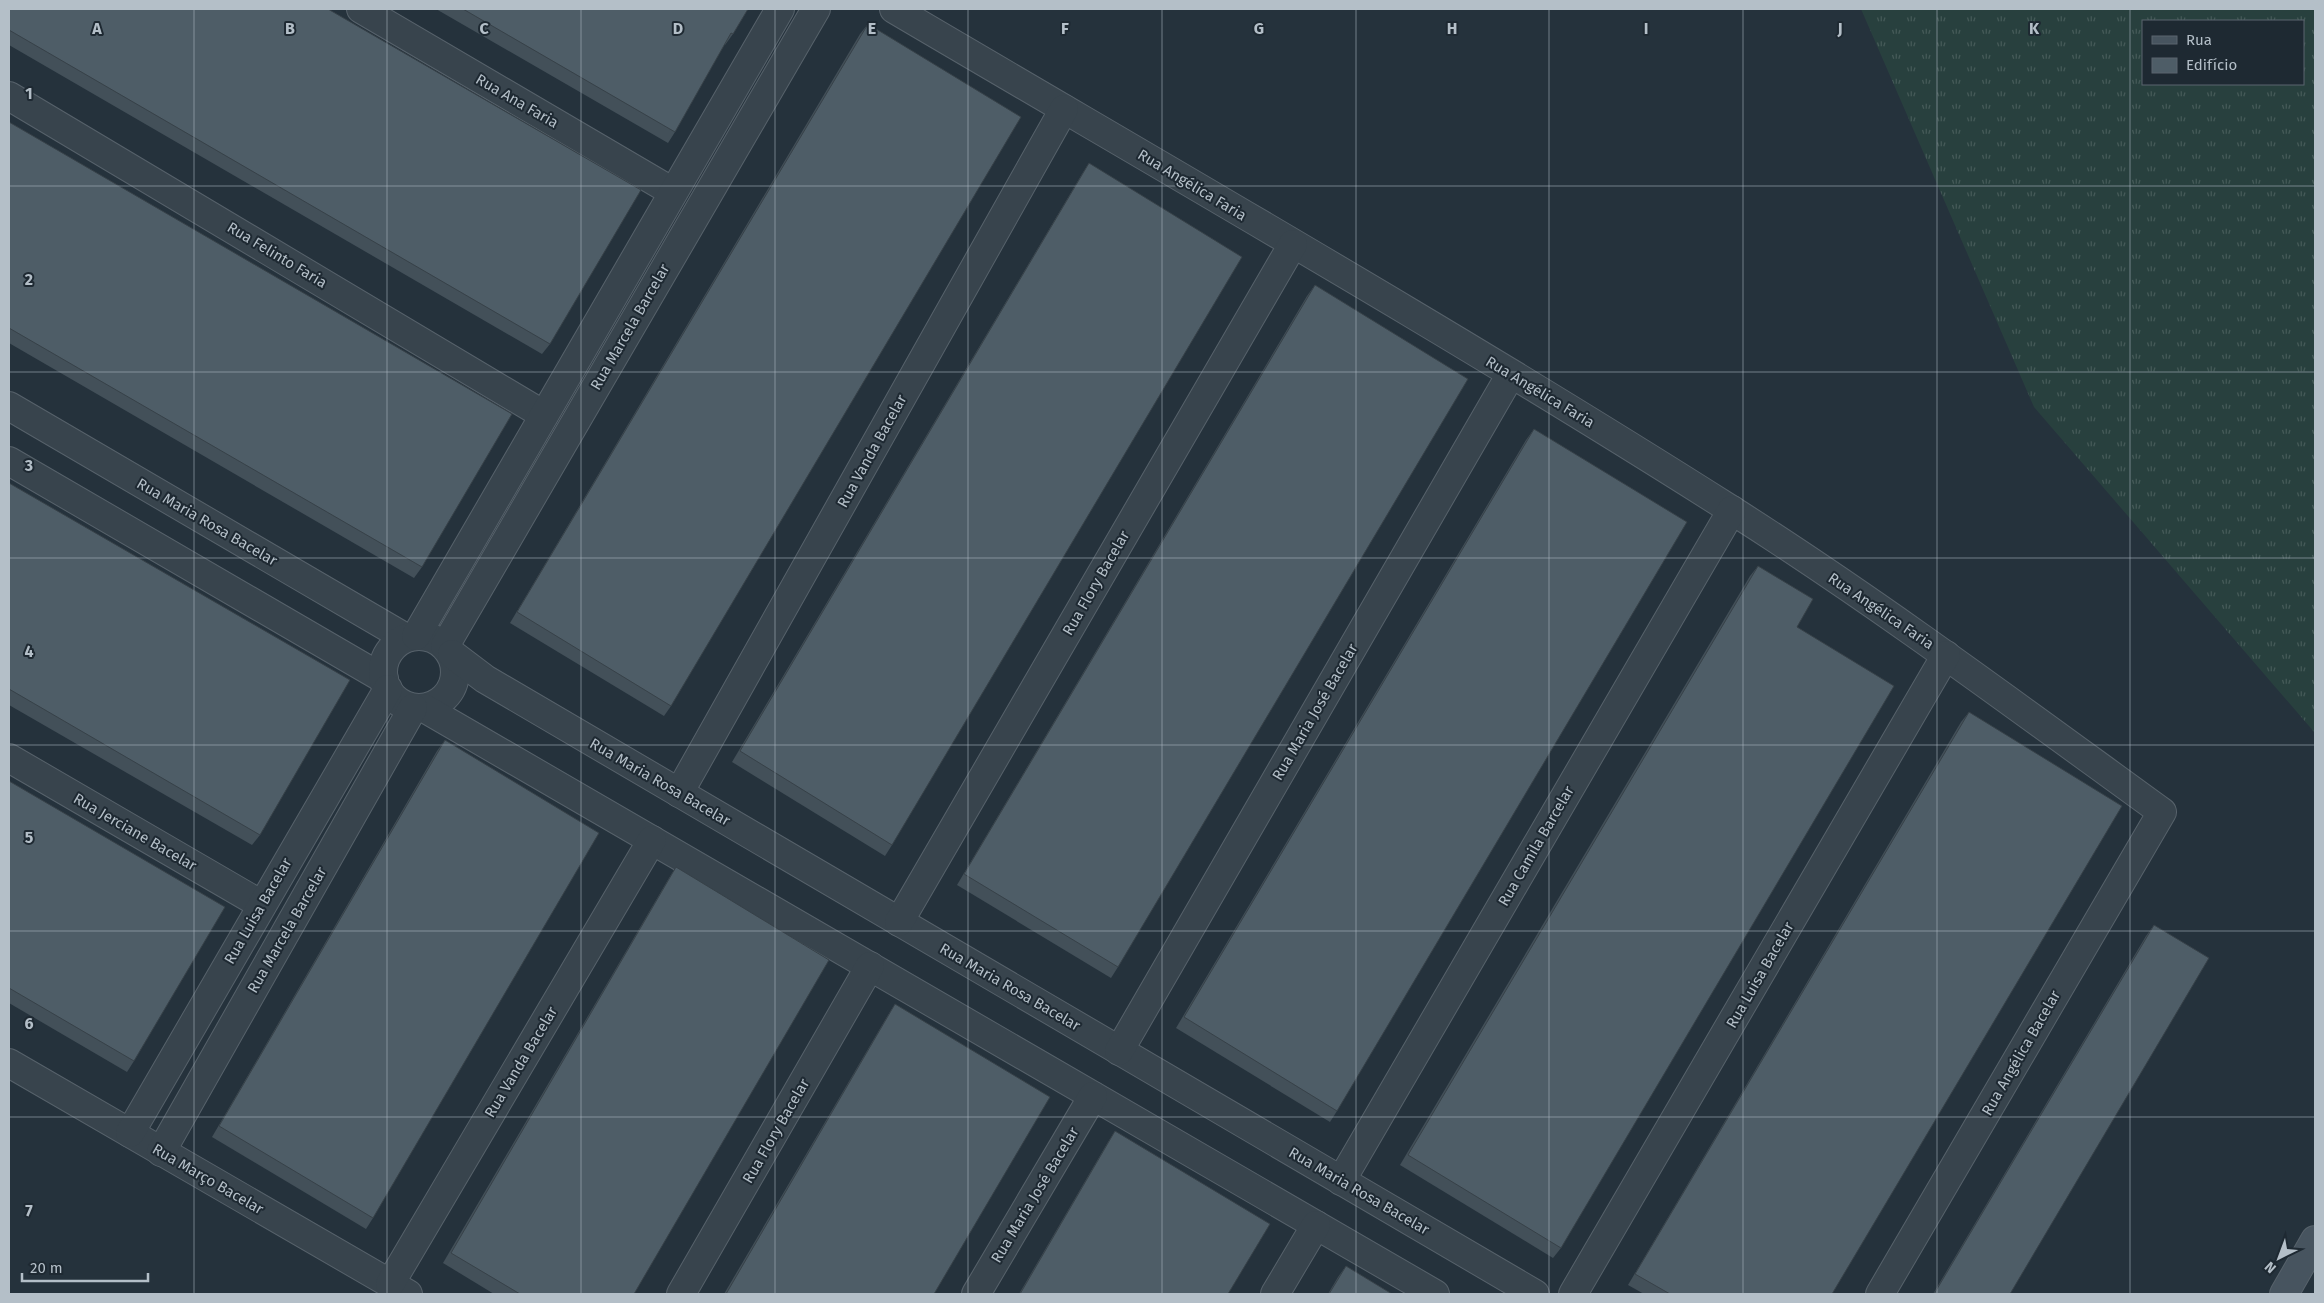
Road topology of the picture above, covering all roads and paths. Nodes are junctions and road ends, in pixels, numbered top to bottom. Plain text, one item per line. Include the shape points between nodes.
1 (360, 9) edge
2 (780, 9) edge
3 (816, 9) edge
4 (894, 9) edge
5 (9, 96) edge
6 (1064, 109) junction
7 (673, 192) junction
8 (1293, 244) junction
9 (1511, 374) junction
10 (9, 406) edge
11 (544, 415) junction
12 (9, 462) edge
13 (1732, 510) junction
14 (411, 637) junction
15 (448, 650) junction
16 (1946, 655) junction
17 (386, 684) junction
18 (419, 708) junction
19 (9, 758) edge
20 (679, 794) junction
21 (2162, 812) joint
22 (652, 840) junction
23 (262, 905) junction
24 (899, 922) junction
25 (870, 966) junction
26 (1119, 1051) junction
27 (9, 1063) edge
28 (1093, 1096) junction
29 (130, 1133) junction
30 (161, 1152) junction
31 (1341, 1181) junction
32 (1316, 1225) junction
33 (2315, 1240) edge
34 (399, 1289) edge
35 (681, 1294) edge
36 (976, 1294) edge
37 (1275, 1294) edge
38 (1436, 1294) edge
39 (1535, 1294) edge
40 (1573, 1294) edge
41 (1880, 1294) edge
42 (2284, 1294) edge

1 - 7 street, Rua Ana Faria
2 - 7 street, Rua Marcela Barcelar
3 - 15 street, Rua Marcela Barcelar
4 - 6 street, Rua Angélica Faria
5 - 11 street, Rua Felinto Faria
6 - 8 street, Rua Angélica Faria
6 - 20 street, Rua Vanda Bacelar
7 - 11 street, Rua Marcela Barcelar
8 - 9 street, Rua Angélica Faria
8 - 24 street, Rua Flory Bacelar
9 - 13 street, Rua Angélica Faria
9 - 26 street, Rua Maria José Bacelar
10 - 14 street, Rua Maria Rosa Bacelar
11 - 14 street, Rua Marcela Barcelar
12 - 17 street
13 - 16 street, Rua Angélica Faria
13 - 31 street, Rua Camila Barcelar
14 - 15 street via 436,640
14 - 17 street via 390,650 385,658
15 - 18 street via 456,674 454,684 443,700
15 - 20 street, Rua Maria Rosa Bacelar via 485,679
16 - 21 street, Rua Angélica Faria
16 - 40 street, Rua Luisa Bacelar
17 - 18 street via 403,704
17 - 23 street, Rua Luisa Bacelar
18 - 22 street
18 - 30 street, Rua Marcela Barcelar
19 - 23 street, Rua Jerciane Bacelar
20 - 24 street, Rua Maria Rosa Bacelar
21 - 41 street, Rua Angélica Bacelar
22 - 25 street
22 - 34 street, Rua Vanda Bacelar
23 - 29 street, Rua Luisa Bacelar
24 - 26 street, Rua Maria Rosa Bacelar
25 - 28 street
25 - 35 street, Rua Flory Bacelar
26 - 31 street, Rua Maria Rosa Bacelar
27 - 29 street, Rua Março Bacelar
28 - 32 street
28 - 36 street, Rua Maria José Bacelar
29 - 30 street, Rua Março Bacelar
30 - 34 street, Rua Março Bacelar
31 - 39 street, Rua Maria Rosa Bacelar
32 - 37 street
32 - 38 street
33 - 42 main road

